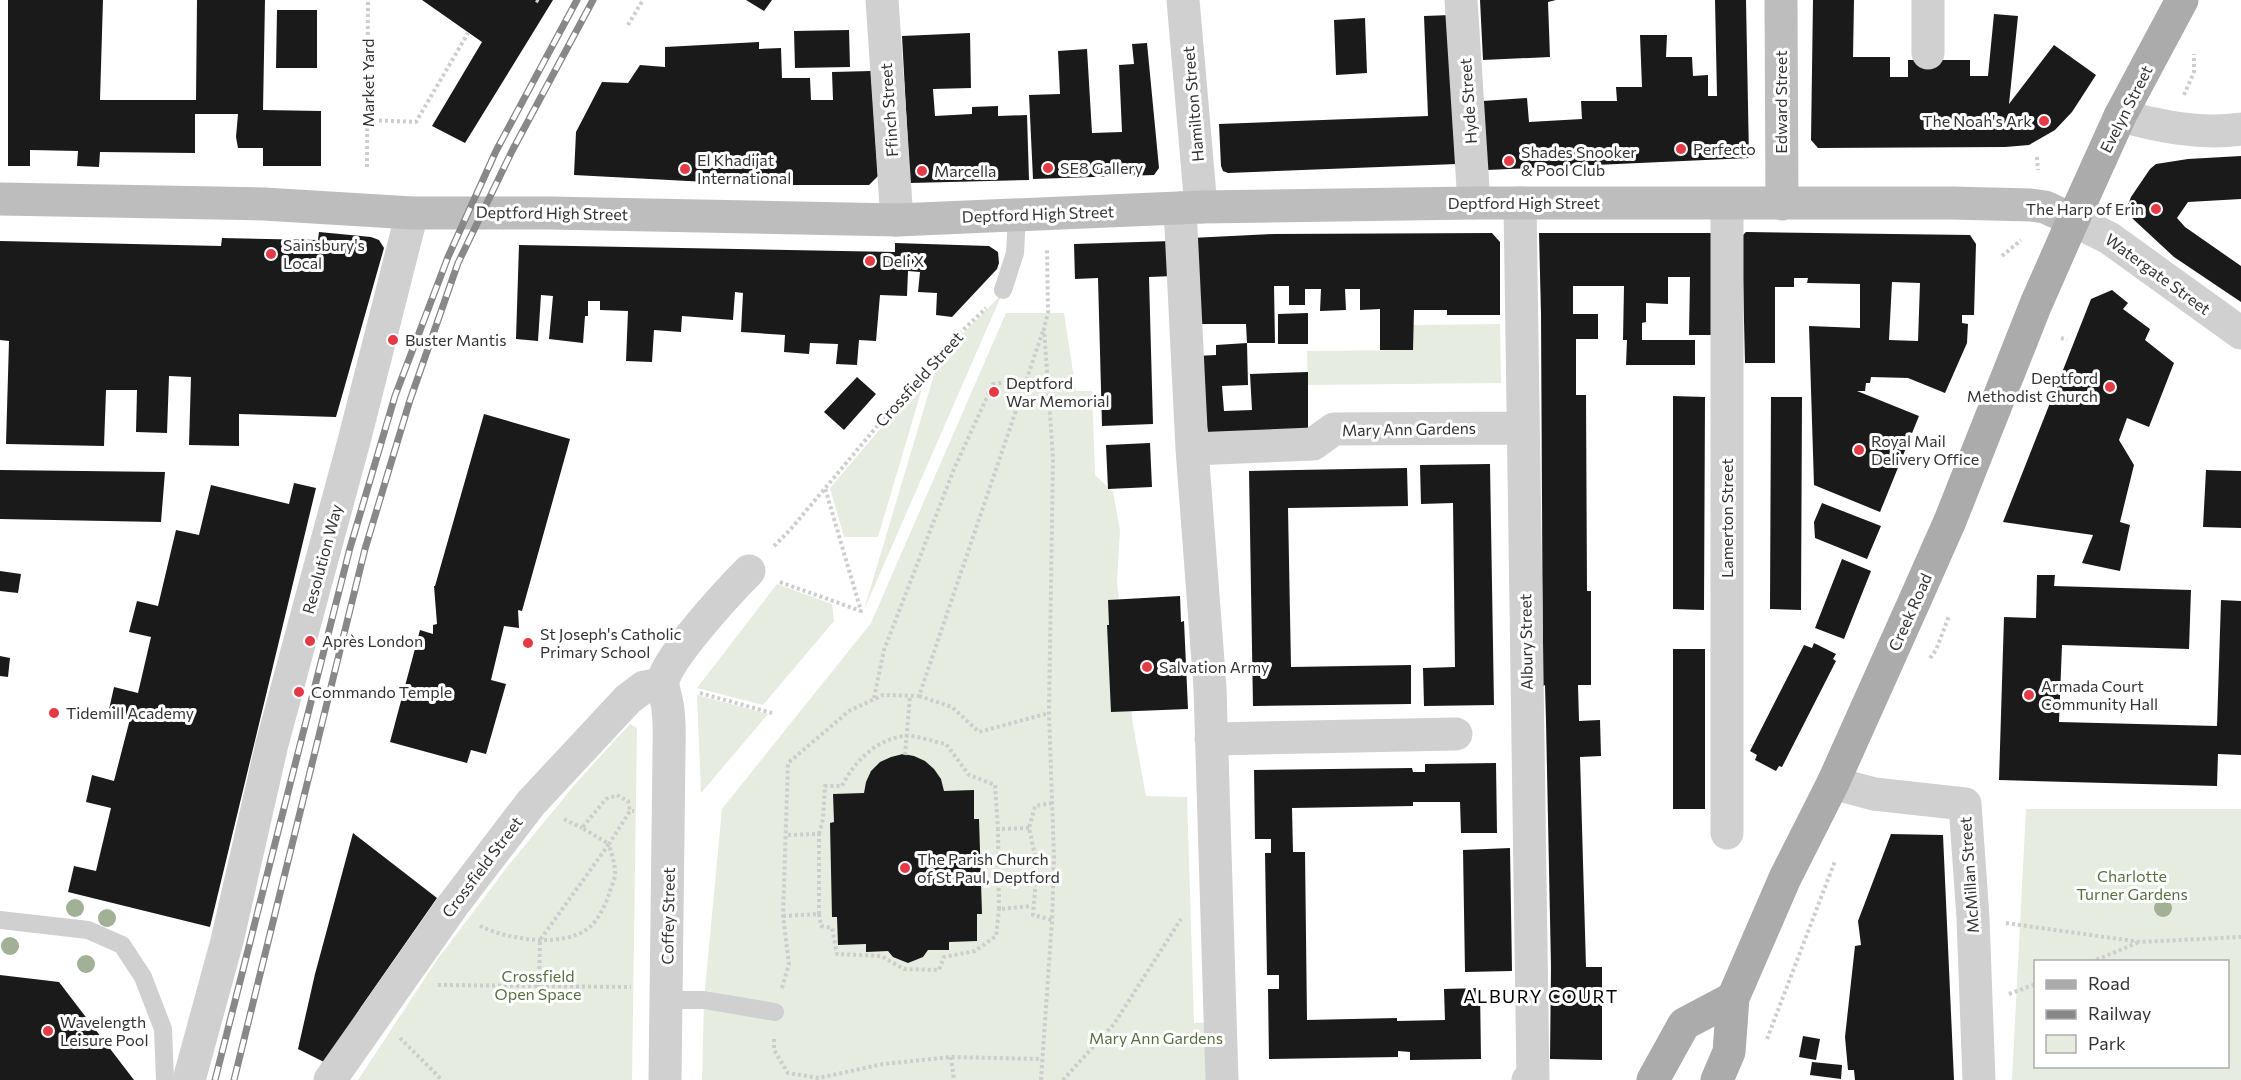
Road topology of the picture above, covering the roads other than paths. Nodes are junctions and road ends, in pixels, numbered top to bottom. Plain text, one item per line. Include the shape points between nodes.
1 (882, 0) edge
2 (1183, 0) edge
3 (1461, 0) edge
4 (1781, 0) edge
5 (1928, 0) edge
6 (2182, 0) edge
7 (1928, 53) dead end
8 (2120, 116) junction
9 (2241, 129) edge
10 (0, 199) edge
11 (1474, 203) junction
12 (1520, 203) junction
13 (1727, 204) junction
14 (1782, 204) junction
15 (1191, 208) junction
16 (412, 213) junction
17 (1017, 215) junction
18 (897, 220) junction
19 (2073, 220) junction
20 (1003, 290) road end
21 (2241, 333) edge
22 (1522, 428) junction
23 (1192, 449) junction
24 (749, 571) road end
25 (678, 688) junction
26 (1456, 734) dead end
27 (1212, 739) junction
28 (1833, 783) junction
29 (1727, 833) dead end
30 (0, 920) edge
31 (1733, 998) junction
32 (666, 1000) junction
33 (775, 1012) road end
34 (165, 1080) edge
35 (189, 1080) edge
36 (330, 1080) edge
37 (665, 1080) edge
38 (1222, 1080) edge
39 (1531, 1080) edge
40 (1653, 1080) edge
41 (1717, 1080) edge
42 (1979, 1080) edge

1 - 18 street, Ffinch Street
2 - 15 street, Hamilton Street
3 - 11 street, Hyde Street
4 - 14 street, Edward Street
5 - 7 street
6 - 8 main road, Evelyn Street
8 - 9 street via 2174,129
8 - 19 main road, Evelyn Street
10 - 16 street, Deptford High Street via 264,204
11 - 12 street, Deptford High Street
11 - 15 street, Deptford High Street
12 - 13 street, Deptford High Street
12 - 22 street, Albury Street
13 - 14 street, Deptford High Street
13 - 29 street, Lamerton Street
14 - 19 street, Deptford High Street via 2031,205
15 - 17 street, Deptford High Street
15 - 23 street
16 - 18 street, Deptford High Street
16 - 35 street, Resolution Way via 272,744 227,941
17 - 18 street, Deptford High Street
17 - 20 lane via 1015,253
19 - 21 street, Watergate Street via 2109,238
19 - 28 main road, Creek Road via 1950,521
22 - 23 street, Mary Ann Gardens via 1334,429 1313,444
22 - 39 street, Albury Street
23 - 27 street
24 - 25 street via 672,660
25 - 32 street, Coffey Street via 668,709
25 - 36 street, Crossfield Street via 644,687 628,699 531,803 453,905
26 - 27 street
27 - 38 street
28 - 31 main road, Creek Road via 1785,878
28 - 42 street, McMillan Street via 1874,794 1965,804
30 - 34 lane via 88,930 122,945 143,977 164,1029
31 - 40 main road via 1684,1024
31 - 41 main road, Creek Road via 1729,1052
32 - 33 lane via 704,1000
32 - 37 street, Coffey Street

